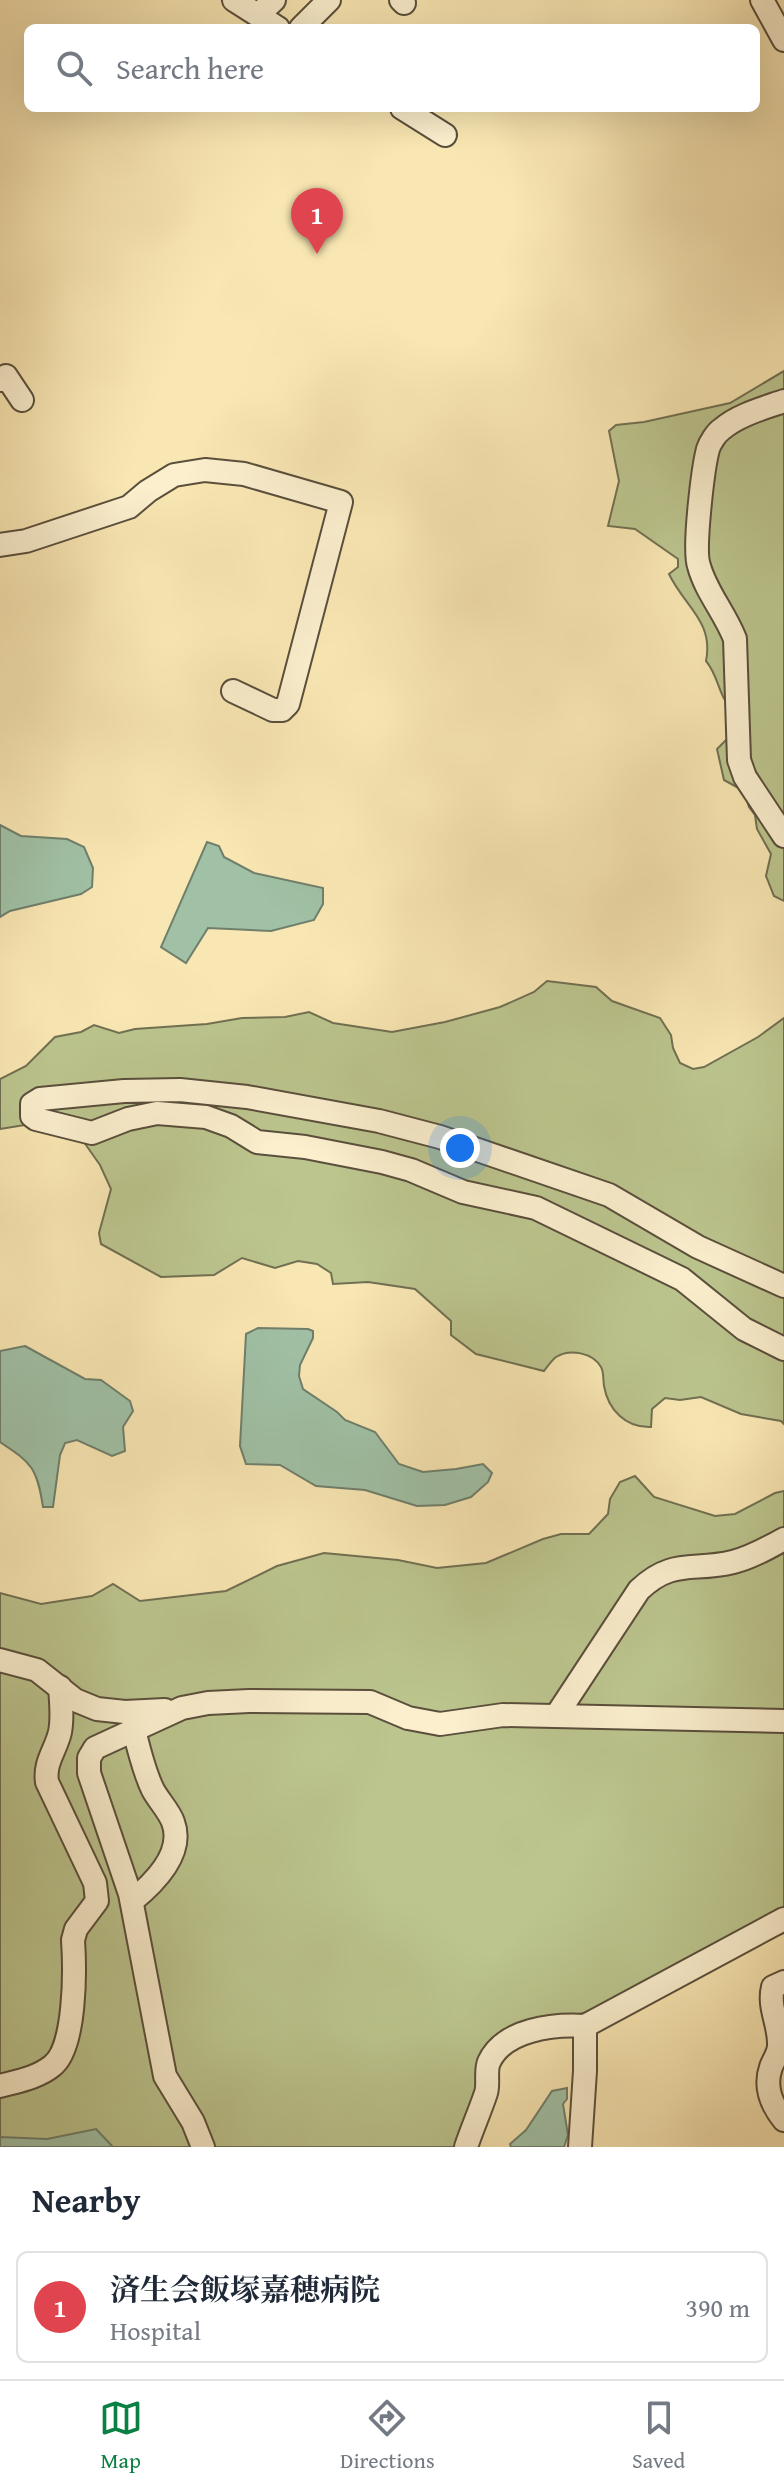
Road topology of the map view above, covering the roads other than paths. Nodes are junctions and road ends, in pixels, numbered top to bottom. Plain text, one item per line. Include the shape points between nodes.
1 (234, 0) edge
2 (329, 0) edge
3 (762, 0) edge
4 (266, 8) edge
5 (305, 24) edge
6 (784, 40) edge
7 (417, 112) edge
8 (445, 135) dead end
9 (0, 380) edge
10 (22, 400) dead end
11 (784, 401) edge
12 (0, 545) edge
13 (233, 691) dead end
14 (784, 836) edge
15 (784, 1286) edge
16 (784, 1349) edge
17 (784, 1539) edge
18 (0, 1660) edge
19 (60, 1687) junction
20 (182, 1708) junction
21 (556, 1716) junction
22 (784, 1721) edge
23 (134, 1730) junction
24 (132, 1901) junction
25 (784, 1919) edge
26 (784, 1982) edge
27 (585, 2026) junction
28 (0, 2086) edge
29 (784, 2120) edge
30 (203, 2147) edge
31 (466, 2147) edge
32 (580, 2147) edge

1 - 4 street
2 - 5 street
3 - 6 street
7 - 8 street
9 - 10 street via 6,376
11 - 14 street via 720,429 708,447 696,547 706,584 735,639 739,760
12 - 13 street via 120,511 174,475 205,470 244,474 341,502 288,704 273,710
15 - 16 street via 698,1247 609,1195 379,1121 180,1090 124,1091 32,1104 36,1119 92,1133 157,1113 206,1117 257,1142 382,1162 463,1192 536,1208 682,1279 744,1329
17 - 21 street via 737,1562 676,1567 651,1579
18 - 19 street via 37,1670
19 - 20 street via 97,1709
19 - 28 street via 62,1719 47,1782 95,1883 97,1901 73,1940 73,2010 56,2064 40,2075
20 - 21 street via 249,1701 370,1702 440,1724 503,1715
20 - 23 street
21 - 22 street
23 - 24 street via 153,1790 176,1835 167,1864
23 - 24 street via 95,1748 89,1758 89,1773
24 - 30 street via 165,2076
25 - 27 street
26 - 29 street via 773,1987 770,2000 780,2047 767,2085
27 - 31 street via 526,2031 499,2047 488,2063 487,2092
27 - 32 street

